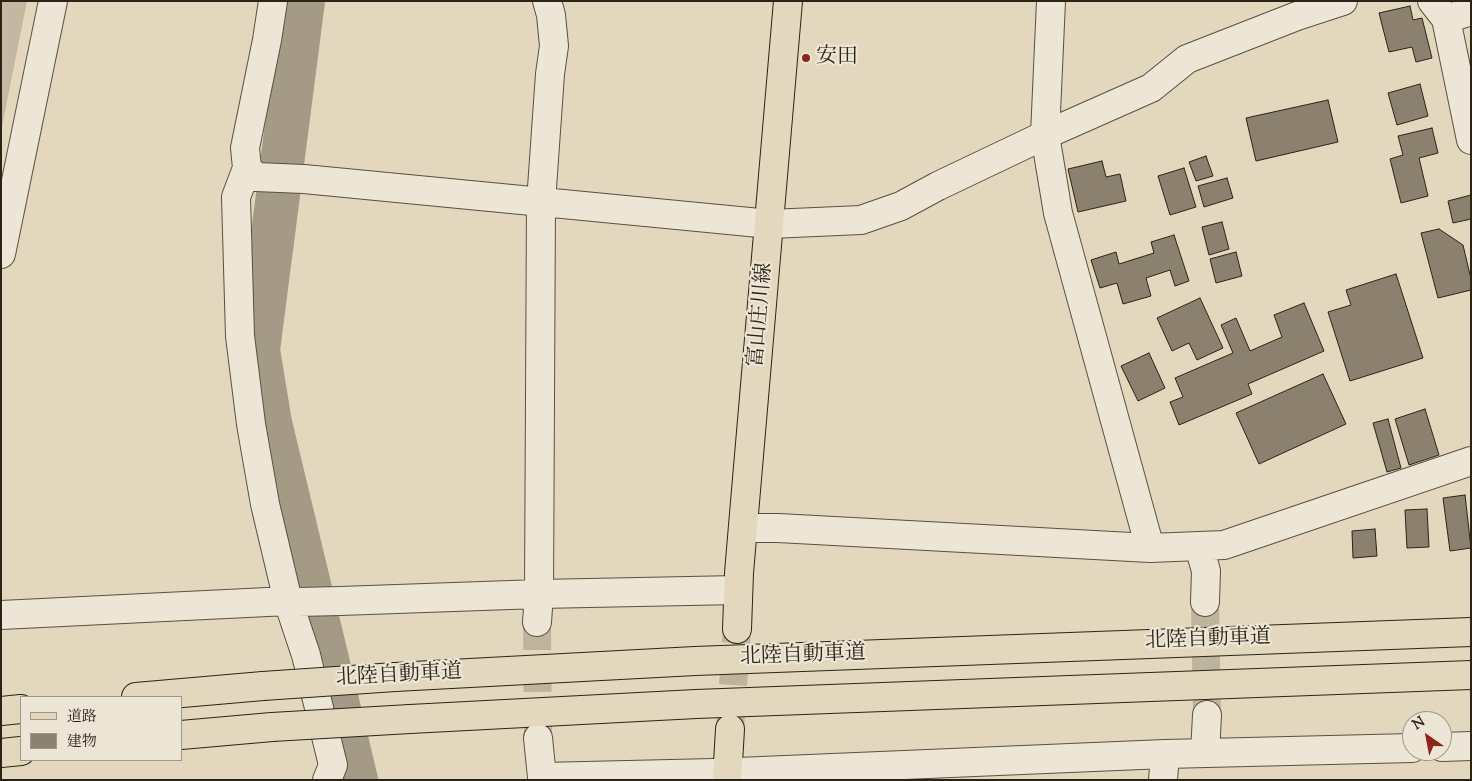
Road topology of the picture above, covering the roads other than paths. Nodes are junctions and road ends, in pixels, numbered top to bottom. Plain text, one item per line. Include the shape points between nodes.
1 (53, 1) edge
2 (273, 1) edge
3 (547, 1) edge
4 (788, 1) edge
5 (1051, 1) edge
6 (1343, 1) edge
7 (1449, 10) edge
8 (1045, 135) junction
9 (1471, 140) edge
10 (252, 173) junction
11 (542, 202) junction
12 (770, 224) junction
13 (1, 254) edge
14 (1471, 461) edge
15 (744, 528) junction
16 (1199, 546) junction
17 (1150, 548) junction
18 (738, 590) junction
19 (539, 594) junction
20 (293, 602) junction
21 (1205, 602) tunnel mouth
22 (1, 615) edge
23 (537, 622) tunnel mouth
24 (737, 629) tunnel mouth
25 (1471, 632) edge
26 (1471, 675) edge
27 (148, 696) edge
28 (20, 708) edge
29 (1, 711) edge
30 (1207, 715) tunnel mouth
31 (730, 729) tunnel mouth
32 (182, 735) edge
33 (538, 738) tunnel mouth
34 (1471, 746) edge
35 (1452, 747) edge
36 (1402, 748) edge
37 (20, 750) edge
38 (1205, 752) junction
39 (1, 753) edge
40 (1164, 767) edge
41 (727, 776) edge
42 (542, 778) edge
43 (327, 780) edge

1 - 13 street
2 - 10 street via 245,148
3 - 11 street via 554,46
4 - 12 main road, 富山庄川線
5 - 8 street
6 - 8 street via 1187,59 1150,88
7 - 9 street
8 - 12 street via 901,206 861,220
8 - 17 street via 1058,213
10 - 11 street
10 - 20 street via 236,197 240,336 262,486
11 - 12 street
11 - 19 street
12 - 15 main road, 富山庄川線
14 - 16 street via 1224,545
15 - 17 street
15 - 18 main road, 富山庄川線
16 - 17 street
16 - 21 street via 1206,571
18 - 19 street
18 - 24 main road, 富山庄川線
19 - 20 street
19 - 23 street
20 - 22 street
20 - 43 street via 333,765
25 - 27 main road, 北陸自動車道, bridge via 714,660 395,677
26 - 32 main road, 北陸自動車道, bridge via 706,703
28 - 29 main road
30 - 38 street
31 - 41 main road
33 - 42 street
34 - 35 street
36 - 38 street
37 - 39 main road
38 - 40 street
40 - 41 street
41 - 42 street

